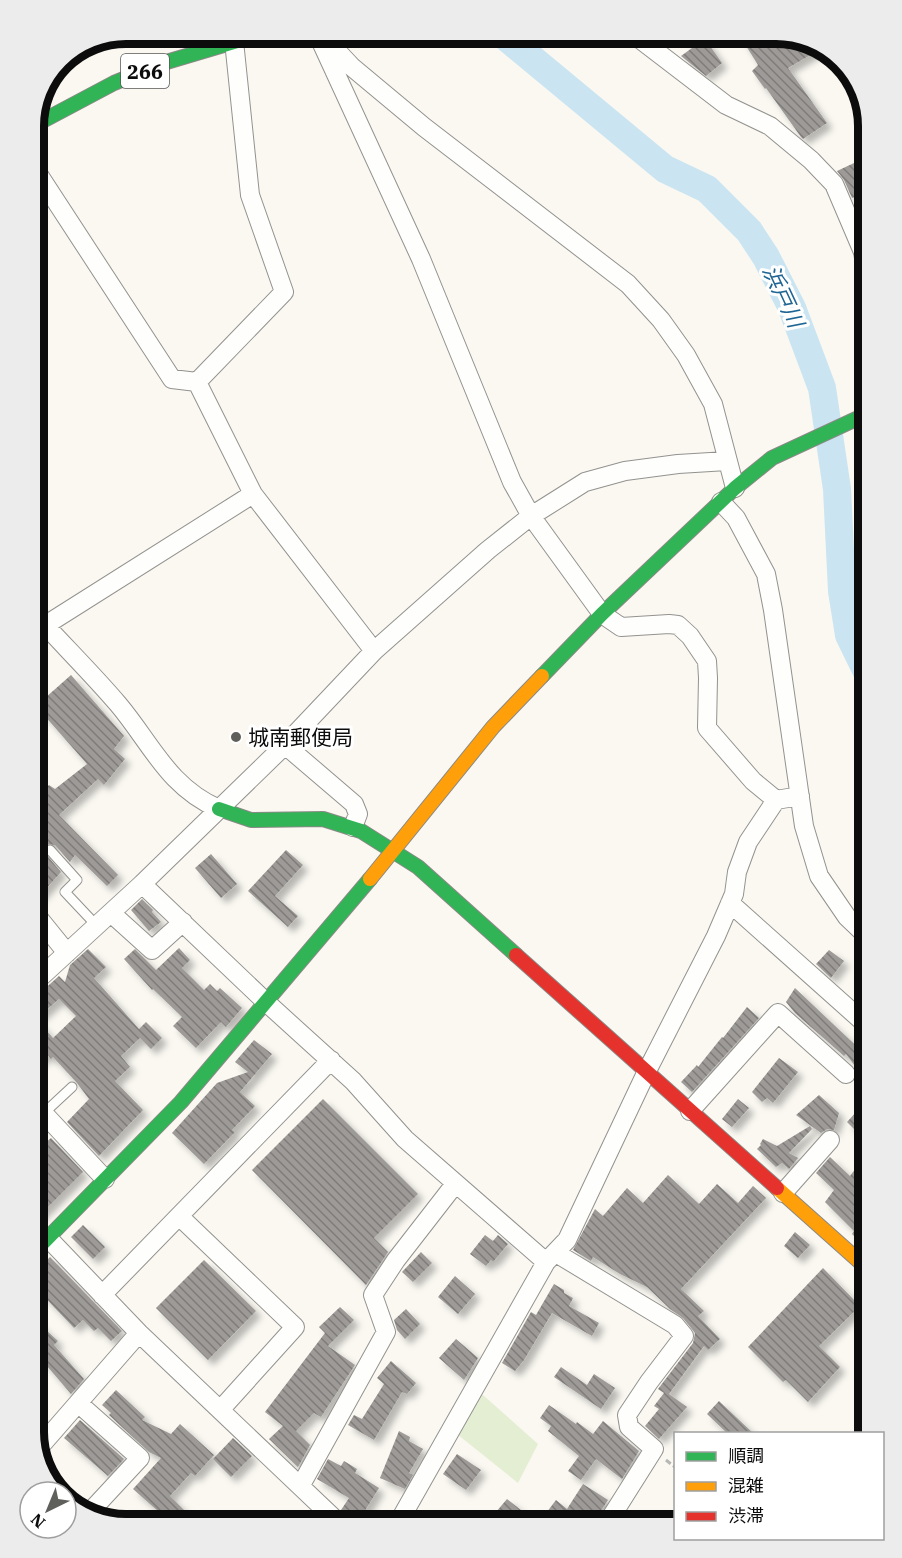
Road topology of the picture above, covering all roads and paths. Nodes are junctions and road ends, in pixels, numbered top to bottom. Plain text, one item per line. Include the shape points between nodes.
1 (224, 44) edge
2 (234, 44) edge
3 (322, 44) edge
4 (329, 44) edge
5 (646, 44) edge
6 (44, 120) edge
7 (44, 183) edge
8 (858, 240) edge
9 (197, 382) junction
10 (858, 418) edge
11 (727, 461) junction
12 (735, 488) junction
13 (253, 494) junction
14 (721, 502) junction
15 (531, 516) junction
16 (602, 614) junction
17 (44, 621) edge
18 (44, 632) edge
19 (374, 651) junction
20 (285, 745) junction
21 (800, 796) junction
22 (776, 800) junction
23 (219, 808) junction
24 (352, 827) junction
25 (50, 850) dead end
26 (394, 851) junction
27 (142, 884) junction
28 (730, 903) junction
29 (111, 913) junction
30 (183, 922) junction
31 (44, 924) edge
32 (97, 926) junction
33 (858, 928) edge
34 (68, 953) junction
35 (44, 971) edge
36 (267, 1003) junction
37 (858, 1018) edge
38 (331, 1060) junction
39 (647, 1071) junction
40 (846, 1074) dead end
41 (72, 1087) dead end
42 (44, 1103) edge
43 (690, 1111) junction
44 (44, 1113) edge
45 (830, 1140) dead end
46 (105, 1179) junction
47 (455, 1184) junction
48 (783, 1193) junction
49 (179, 1216) junction
50 (44, 1233) edge
51 (48, 1238) junction
52 (44, 1242) edge
53 (551, 1257) junction
54 (858, 1260) edge
55 (102, 1295) junction
56 (139, 1333) junction
57 (78, 1403) junction
58 (221, 1409) junction
59 (45, 1441) edge
60 (301, 1485) junction
61 (94, 1508) edge
62 (330, 1514) edge
63 (403, 1514) edge
64 (613, 1514) edge

1 - 6 main road, 266 via 114,83
2 - 9 street via 250,195 284,292
3 - 15 street via 421,259 512,482
4 - 11 street via 424,127 628,284 662,320 686,355 713,404
5 - 8 street via 726,105 770,126 811,160 834,184
7 - 9 street via 172,379
9 - 13 street
10 - 12 main road via 772,458
11 - 12 street
11 - 15 street via 625,471 585,482
12 - 14 main road
13 - 17 street
13 - 19 street
14 - 16 main road
14 - 21 street via 736,518 766,574
15 - 16 street
15 - 19 street
16 - 22 street via 621,627 678,625 690,636 707,661 707,728 753,781
16 - 26 main road via 493,726
18 - 23 street via 119,705 184,789
19 - 20 street
20 - 23 street
20 - 24 street via 354,804 358,814
21 - 22 street
21 - 33 street via 804,826 819,876
22 - 28 street via 748,842
23 - 24 main road via 237,818 262,822 325,819
23 - 27 street
24 - 26 main road
25 - 32 lane via 77,880 65,892
26 - 36 main road
26 - 39 main road via 418,867
27 - 29 street
27 - 30 street
28 - 37 street
28 - 39 street
29 - 30 street via 152,950
29 - 32 street
30 - 36 street
31 - 34 street
32 - 34 street
34 - 35 street
36 - 38 street
36 - 46 main road via 181,1102
38 - 47 street via 405,1139
38 - 49 street
39 - 43 main road
39 - 53 street via 567,1240
40 - 43 street via 772,1007
41 - 42 lane
43 - 48 main road
44 - 46 street
45 - 48 street
46 - 51 main road
47 - 53 street
47 - 60 street via 374,1295 386,1332
48 - 54 main road
49 - 55 street
49 - 58 street via 295,1327
50 - 51 lane
51 - 52 main road
51 - 55 street
53 - 63 street
53 - 64 street via 675,1325 684,1336 627,1415 628,1427 654,1449
55 - 56 street
56 - 57 street
56 - 58 street
57 - 59 street
57 - 61 street via 140,1458
58 - 60 street
60 - 62 street

